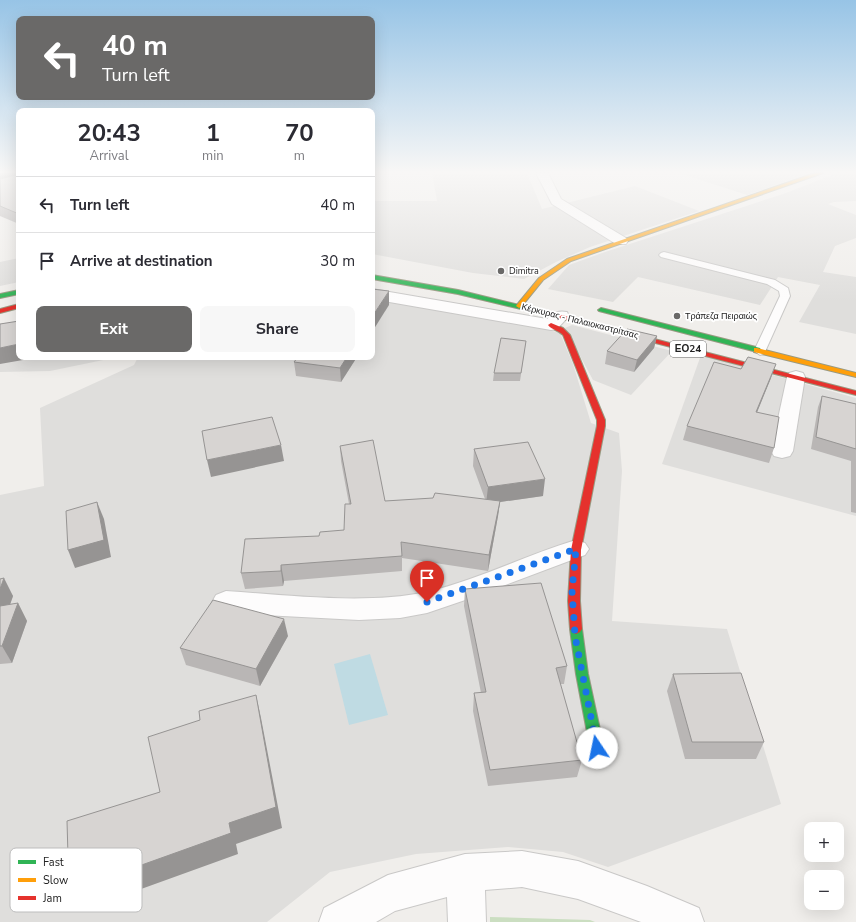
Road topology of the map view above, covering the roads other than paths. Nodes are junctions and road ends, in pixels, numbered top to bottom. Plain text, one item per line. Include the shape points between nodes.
1 (580, 216) edge
2 (694, 216) edge
3 (621, 241) junction
4 (664, 255) dead end
5 (375, 278) edge
6 (524, 292) junction
7 (16, 293) edge
8 (375, 294) edge
9 (0, 296) edge
10 (542, 296) dead end
11 (520, 306) junction
12 (16, 307) edge
13 (594, 308) dead end
14 (0, 311) edge
15 (556, 320) junction
16 (760, 351) junction
17 (856, 375) edge
18 (796, 377) junction
19 (856, 392) edge
20 (782, 451) dead end
21 (576, 549) junction
22 (226, 602) edge
23 (597, 748) dead end
24 (465, 873) junction
25 (338, 922) edge
26 (467, 922) edge
27 (685, 922) edge

1 - 3 street
2 - 3 street
3 - 6 street via 559,264
4 - 16 lane via 771,282 784,290 785,296
5 - 11 street, Κέρκυρας - Παλαιοκαστρίτσας / ΕΟ24
6 - 10 street, Κέρκυρας - Παλαιοκαστρίτσας
6 - 11 street
7 - 9 street
8 - 15 street
11 - 15 street, Κέρκυρας - Παλαιοκαστρίτσας / ΕΟ24
12 - 14 street
13 - 16 street, Κέρκυρας - Παλαιοκαστρίτσας / ΕΟ24
15 - 18 street, Κέρκυρας - Παλαιοκαστρίτσας / ΕΟ24
15 - 21 street via 566,336 601,420 601,434
16 - 17 street, Κέρκυρας - Παλαιοκαστρίτσας / ΕΟ24
18 - 19 street, Κέρκυρας - Παλαιοκαστρίτσας / ΕΟ24
18 - 20 street
21 - 22 street via 462,591 400,607 359,609
21 - 23 street via 572,591 575,636
24 - 25 street via 388,894
24 - 26 street
24 - 27 street via 522,870 578,880

